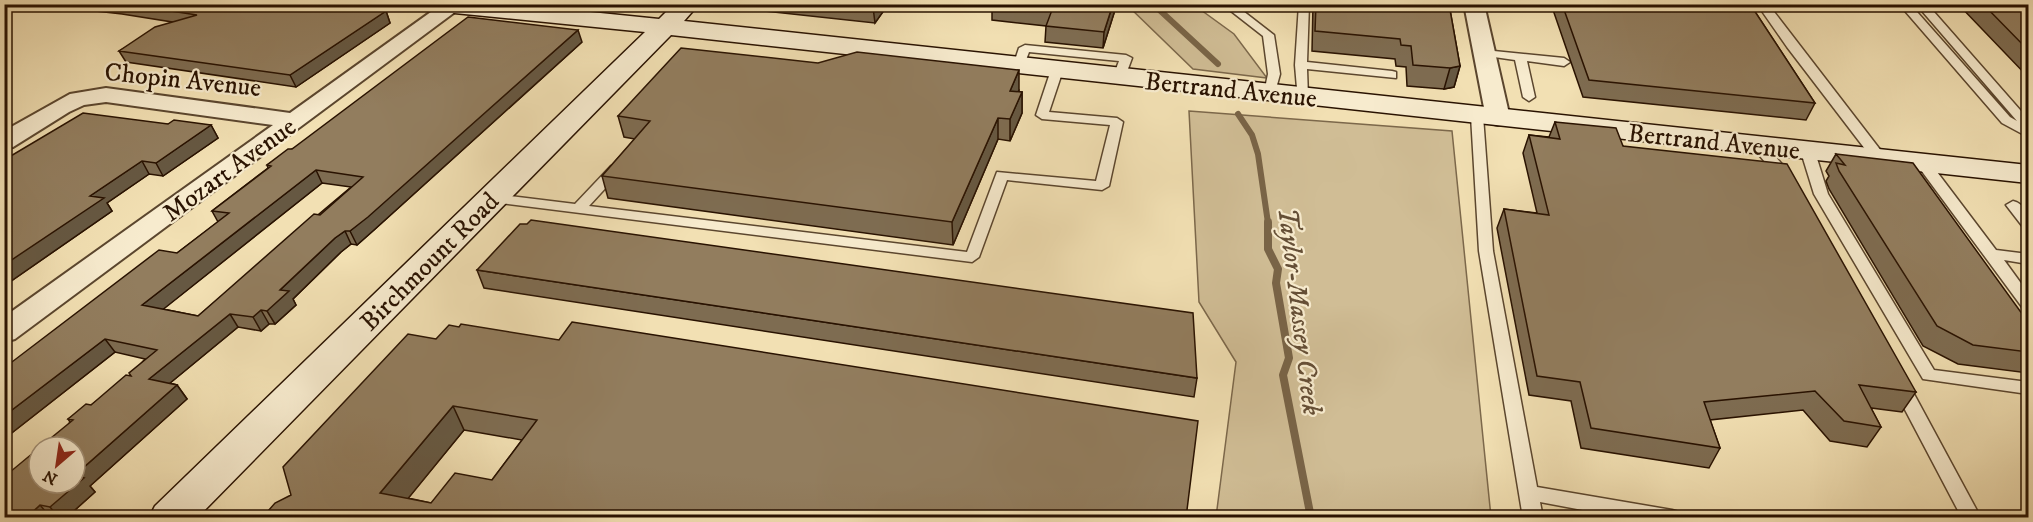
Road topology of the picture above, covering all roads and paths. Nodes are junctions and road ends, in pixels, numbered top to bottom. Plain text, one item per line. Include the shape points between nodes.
1 (688, 4) edge
2 (1227, 4) edge
3 (1304, 4) edge
4 (1474, 4) edge
5 (1526, 4) edge
6 (1762, 4) edge
7 (1904, 4) edge
8 (1921, 4) edge
9 (443, 5) edge
10 (1546, 7) dead end
11 (665, 27) junction
12 (1484, 53) junction
13 (1520, 57) junction
14 (1564, 62) dead end
15 (1301, 65) junction
16 (1019, 66) junction
17 (1057, 70) junction
18 (1392, 75) dead end
19 (1119, 77) junction
20 (1270, 93) junction
21 (1302, 97) junction
22 (1528, 97) dead end
23 (1488, 117) junction
24 (295, 121) junction
25 (2028, 126) edge
26 (2028, 133) edge
27 (4, 142) edge
28 (1759, 146) junction
29 (1808, 152) junction
30 (626, 158) edge
31 (1880, 159) junction
32 (1923, 164) junction
33 (2028, 174) edge
34 (1798, 196) edge
35 (493, 198) junction
36 (2013, 205) dead end
37 (579, 208) junction
38 (2028, 224) edge
39 (1991, 254) junction
40 (2028, 259) edge
41 (2027, 300) edge
42 (4, 332) edge
43 (1892, 368) edge
44 (2028, 388) edge
45 (1529, 493) junction
46 (1629, 514) edge
47 (170, 518) edge
48 (1533, 518) edge
49 (1672, 518) edge
50 (1972, 518) edge

1 - 11 street, Birchmount Road
2 - 20 lane via 1268,35 1274,74
3 - 15 lane
4 - 12 street
5 - 10 lane
6 - 31 lane
7 - 26 lane via 2006,120
8 - 25 lane
9 - 11 street, Bertrand Avenue
9 - 24 street, Mozart Avenue
11 - 16 street, Bertrand Avenue
11 - 35 street, Birchmount Road
12 - 13 lane
12 - 23 street
13 - 14 lane
13 - 22 lane
15 - 18 lane
15 - 21 lane
16 - 17 street, Bertrand Avenue
16 - 19 lane via 1025,48 1126,58
17 - 19 street, Bertrand Avenue
17 - 37 lane via 1042,115 1117,122 1102,186 1002,175 972,257
19 - 20 street, Bertrand Avenue
20 - 21 street, Bertrand Avenue
21 - 23 street, Bertrand Avenue
23 - 28 street, Bertrand Avenue
23 - 45 lane via 1486,251
24 - 27 street, Chopin Avenue via 106,96 78,99
24 - 42 street, Mozart Avenue
28 - 29 street, Bertrand Avenue
28 - 34 lane
29 - 31 street, Bertrand Avenue
29 - 44 lane via 1821,194 1929,375
30 - 37 lane
31 - 32 street, Bertrand Avenue
32 - 33 street, Bertrand Avenue
32 - 39 lane
35 - 37 lane
35 - 47 street, Birchmount Road
36 - 38 lane
39 - 40 lane
39 - 41 lane
43 - 50 lane
45 - 46 lane
45 - 48 lane
46 - 49 lane

